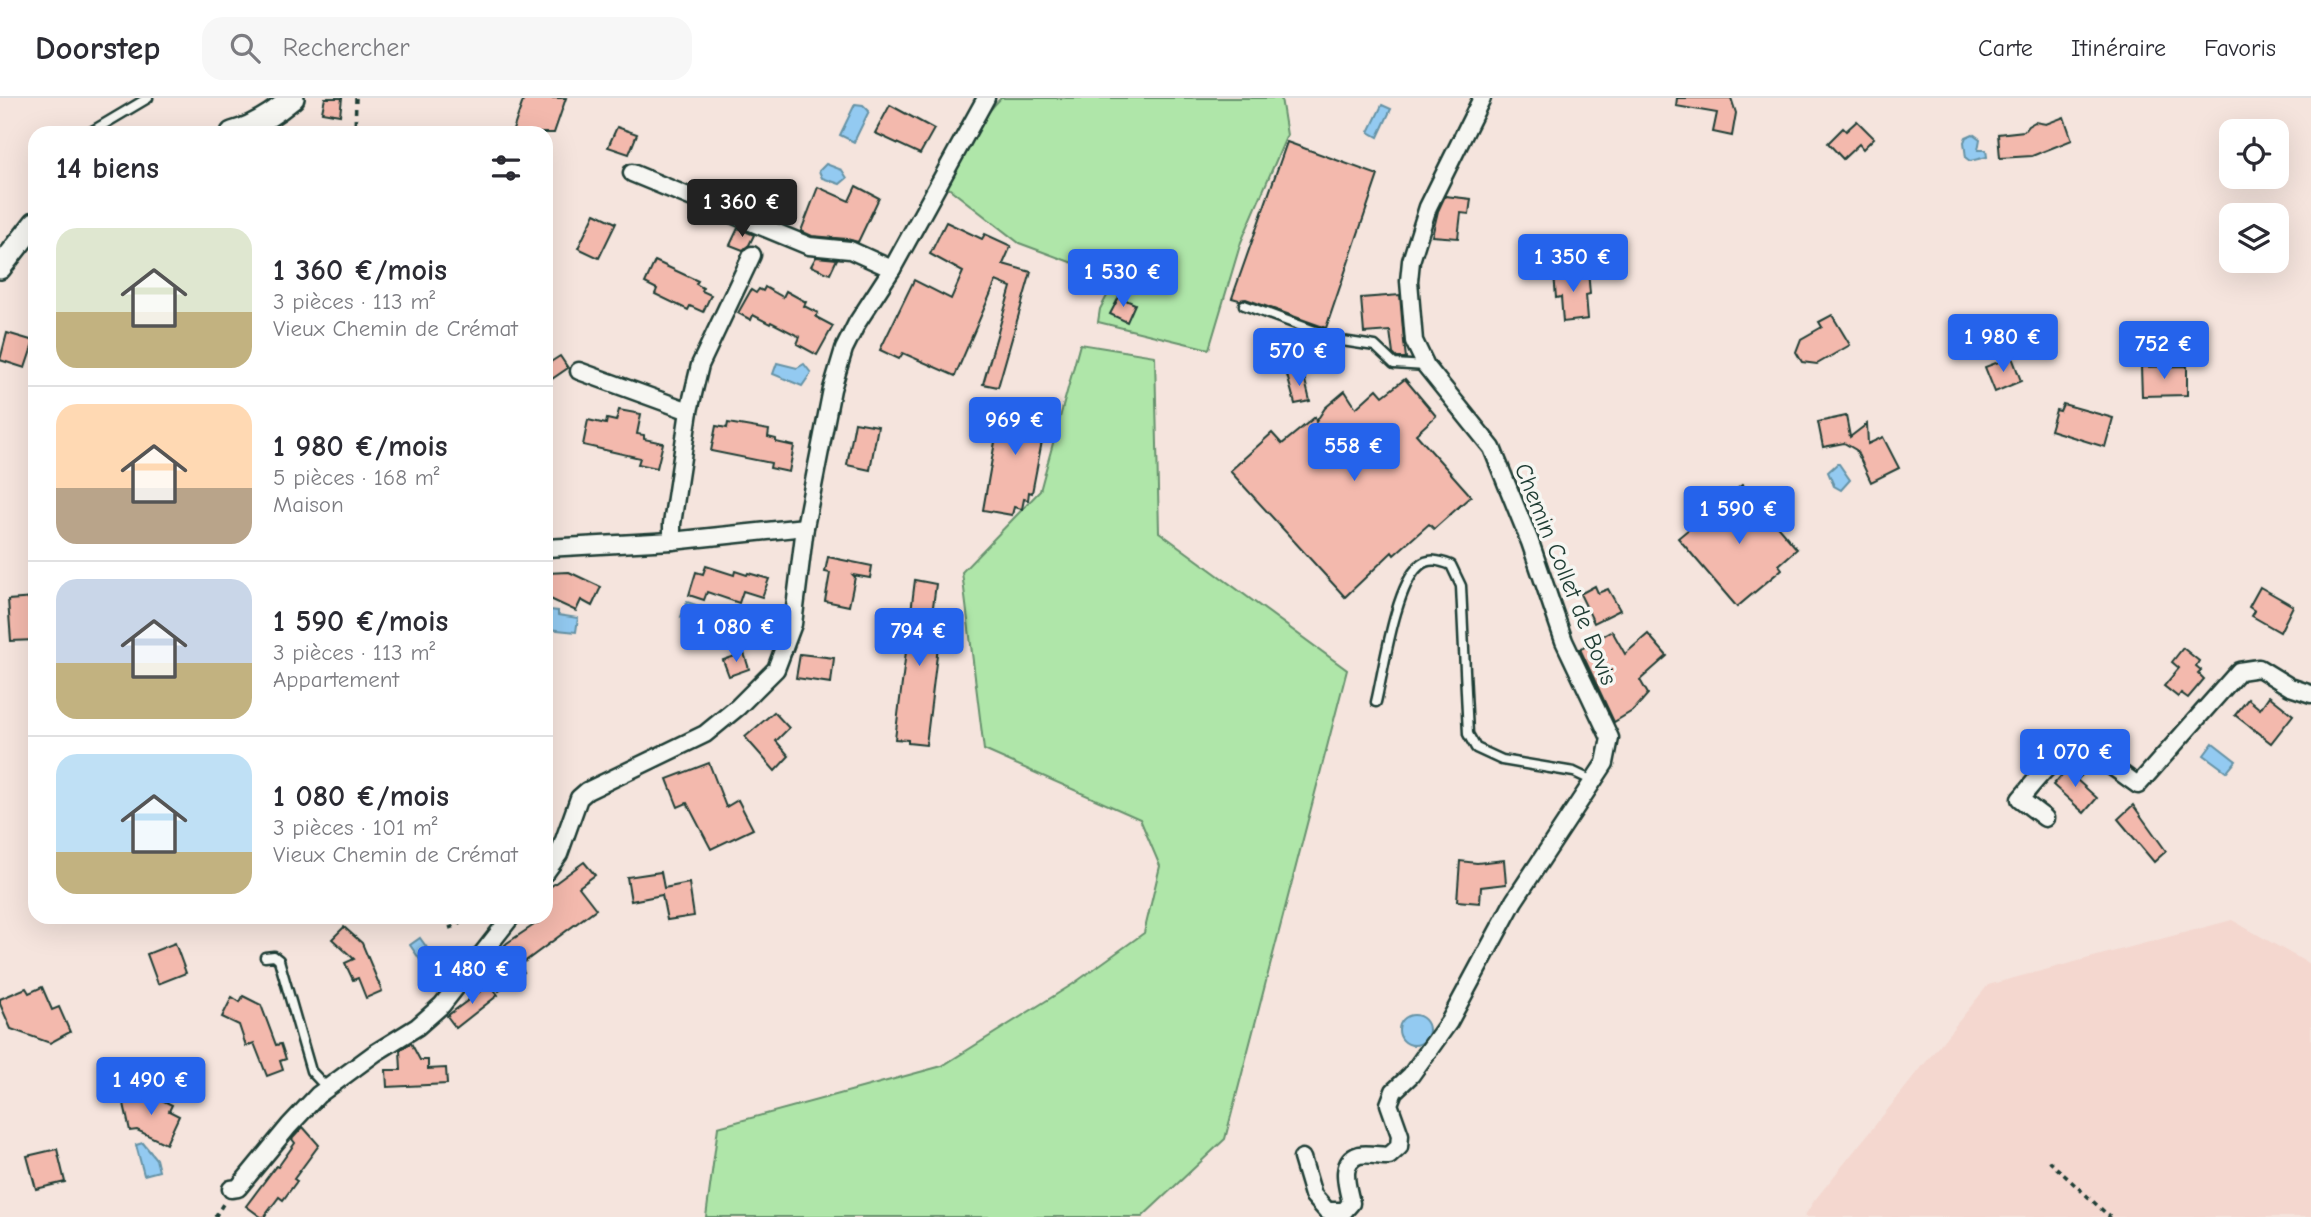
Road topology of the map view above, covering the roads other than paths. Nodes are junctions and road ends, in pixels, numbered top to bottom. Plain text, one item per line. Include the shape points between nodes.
1 (148, 98) edge
2 (293, 98) edge
3 (986, 98) edge
4 (1482, 98) edge
5 (101, 126) edge
6 (249, 126) edge
7 (632, 173) dead end
8 (28, 232) edge
9 (752, 256) dead end
10 (0, 268) edge
11 (892, 268) junction
12 (1244, 305) dead end
13 (1426, 366) junction
14 (579, 371) dead end
15 (689, 411) junction
16 (805, 527) junction
17 (672, 541) junction
18 (553, 548) edge
19 (2311, 694) edge
20 (1376, 702) dead end
21 (1593, 781) junction
22 (2045, 818) dead end
23 (553, 863) edge
24 (505, 924) edge
25 (265, 957) dead end
26 (327, 1088) junction
27 (1302, 1158) dead end
28 (231, 1189) dead end

1 - 5 lane
2 - 6 street
3 - 11 street
4 - 13 street, Chemin Collet de Bovis via 1428,207 1411,261 1414,341
7 - 11 street via 809,246 849,250
8 - 10 street
9 - 15 street via 700,365
11 - 16 street via 844,349
12 - 13 lane via 1342,341 1375,346 1394,365
13 - 21 street, Chemin Collet de Bovis via 1492,448 1564,641 1610,738 1605,763
14 - 15 street
15 - 17 street
16 - 17 street
16 - 23 street via 793,624 776,669 705,734 587,791 579,798
17 - 18 street
19 - 22 street via 2259,668 2239,671 2138,785 2090,754 2075,751 2052,762 2020,799
20 - 21 lane via 1402,590 1420,565 1434,560 1451,565 1461,586 1468,734 1476,748 1503,760 1574,772
21 - 27 street, Chemin Collet de Bovis via 1514,901 1449,1022 1394,1091 1389,1104 1400,1135 1399,1147 1389,1156 1359,1155 1348,1163 1345,1174 1351,1203 1344,1211 1327,1211 1313,1195
24 - 26 street via 442,1004 417,1027
25 - 26 lane via 279,960 310,1071
26 - 28 street via 238,1188

